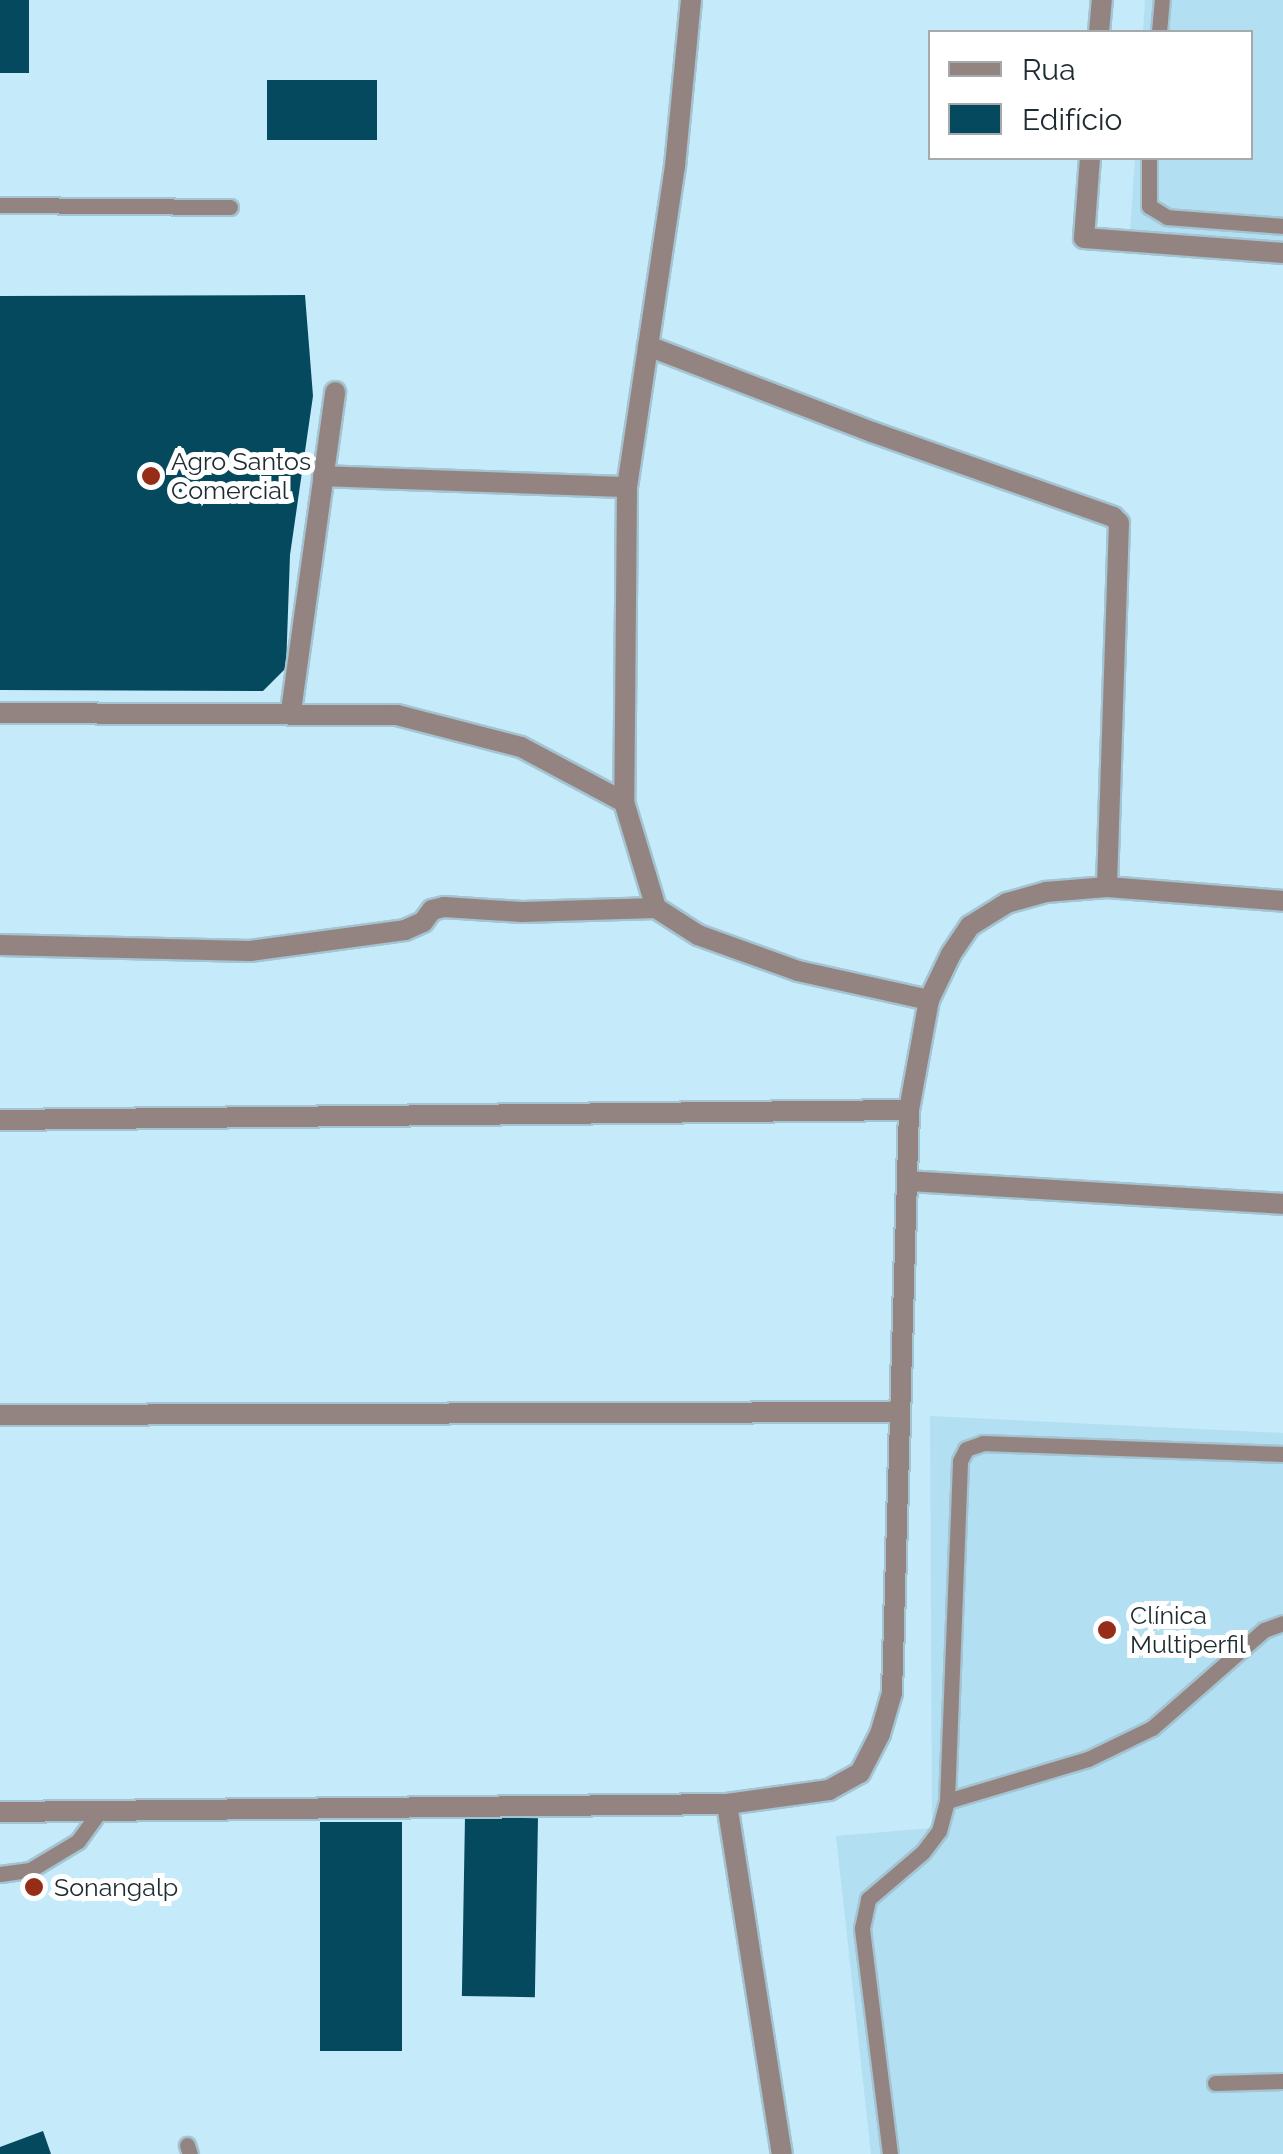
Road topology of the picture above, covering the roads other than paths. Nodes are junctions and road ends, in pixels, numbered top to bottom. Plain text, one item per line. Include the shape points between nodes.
1 (692, 0) edge
2 (1102, 0) edge
3 (1162, 0) edge
4 (1100, 30) edge
5 (1160, 30) edge
6 (1090, 160) edge
7 (1149, 160) edge
8 (0, 205) edge
9 (230, 207) dead end
10 (1283, 226) edge
11 (1283, 253) edge
12 (648, 346) junction
13 (335, 392) dead end
14 (323, 476) junction
15 (627, 488) junction
16 (292, 710) junction
17 (0, 712) edge
18 (624, 802) junction
19 (1107, 887) junction
20 (1283, 901) edge
21 (656, 908) junction
22 (0, 945) edge
23 (929, 1000) junction
24 (909, 1110) junction
25 (0, 1120) edge
26 (908, 1181) junction
27 (1283, 1204) edge
28 (899, 1412) junction
29 (0, 1415) edge
30 (1283, 1454) edge
31 (1283, 1624) edge
32 (947, 1801) junction
33 (727, 1804) junction
34 (100, 1811) junction
35 (0, 1812) edge
36 (0, 1874) edge
37 (1283, 2080) edge
38 (1216, 2083) dead end
39 (782, 2154) edge
40 (890, 2154) edge

1 - 12 street
2 - 4 street
3 - 5 lane
6 - 11 street via 1084,238
7 - 10 lane via 1149,206 1167,217
8 - 9 lane
12 - 15 street
12 - 19 street via 1119,523
13 - 14 street
14 - 15 street
14 - 16 street
15 - 18 street
16 - 17 street
16 - 18 street via 398,714 521,747
18 - 21 street
19 - 20 street
19 - 23 street via 1046,892 970,926
21 - 22 street via 522,912 444,906 405,930 250,951
21 - 23 street via 698,935 798,971
23 - 24 street
24 - 25 street
24 - 26 street
26 - 27 street
26 - 28 street
28 - 29 street
28 - 33 street via 892,1694 880,1734 860,1773 829,1790
30 - 32 lane via 983,1443 966,1449 960,1462
31 - 32 lane via 1264,1630 1152,1728 1088,1760
32 - 40 lane via 939,1831 923,1852 868,1899 862,1928
33 - 34 street
33 - 39 street
34 - 35 street
34 - 36 lane via 78,1840 30,1870
37 - 38 lane

